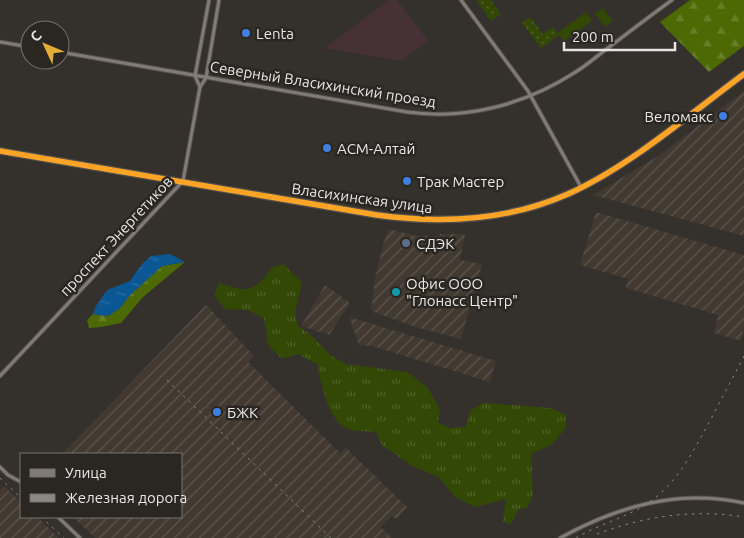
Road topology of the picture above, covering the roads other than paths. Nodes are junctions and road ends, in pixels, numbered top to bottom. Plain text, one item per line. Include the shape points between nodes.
1 (209, 0) edge
2 (219, 0) edge
3 (461, 0) edge
4 (672, 0) edge
5 (0, 42) edge
6 (20, 45) edge
7 (70, 54) edge
8 (744, 74) edge
9 (195, 76) junction
10 (206, 78) junction
11 (200, 87) junction
12 (530, 96) junction
13 (0, 151) edge
14 (183, 181) junction
15 (581, 187) junction
16 (0, 376) edge
17 (0, 467) edge
18 (20, 481) edge
19 (744, 503) edge
20 (59, 518) edge
21 (80, 538) edge
22 (560, 538) edge

1 - 9 street
2 - 10 street
3 - 12 street
4 - 12 street, Северный Власихинский проезд via 576,72
5 - 6 street
7 - 9 street, Северный Власихинский проезд
8 - 15 highway, Власихинская улица via 614,169
9 - 10 street, Северный Власихинский проезд
9 - 11 street
10 - 11 street
10 - 12 street, Северный Власихинский проезд via 421,114 471,113
11 - 14 street, проспект Энергетиков
12 - 15 street
13 - 14 highway, Власихинская улица
14 - 15 highway, Власихинская улица via 377,215 431,221 504,214 554,200
14 - 16 street, проспект Энергетиков
17 - 18 street
19 - 22 street via 708,498 649,503 599,518
20 - 21 street

